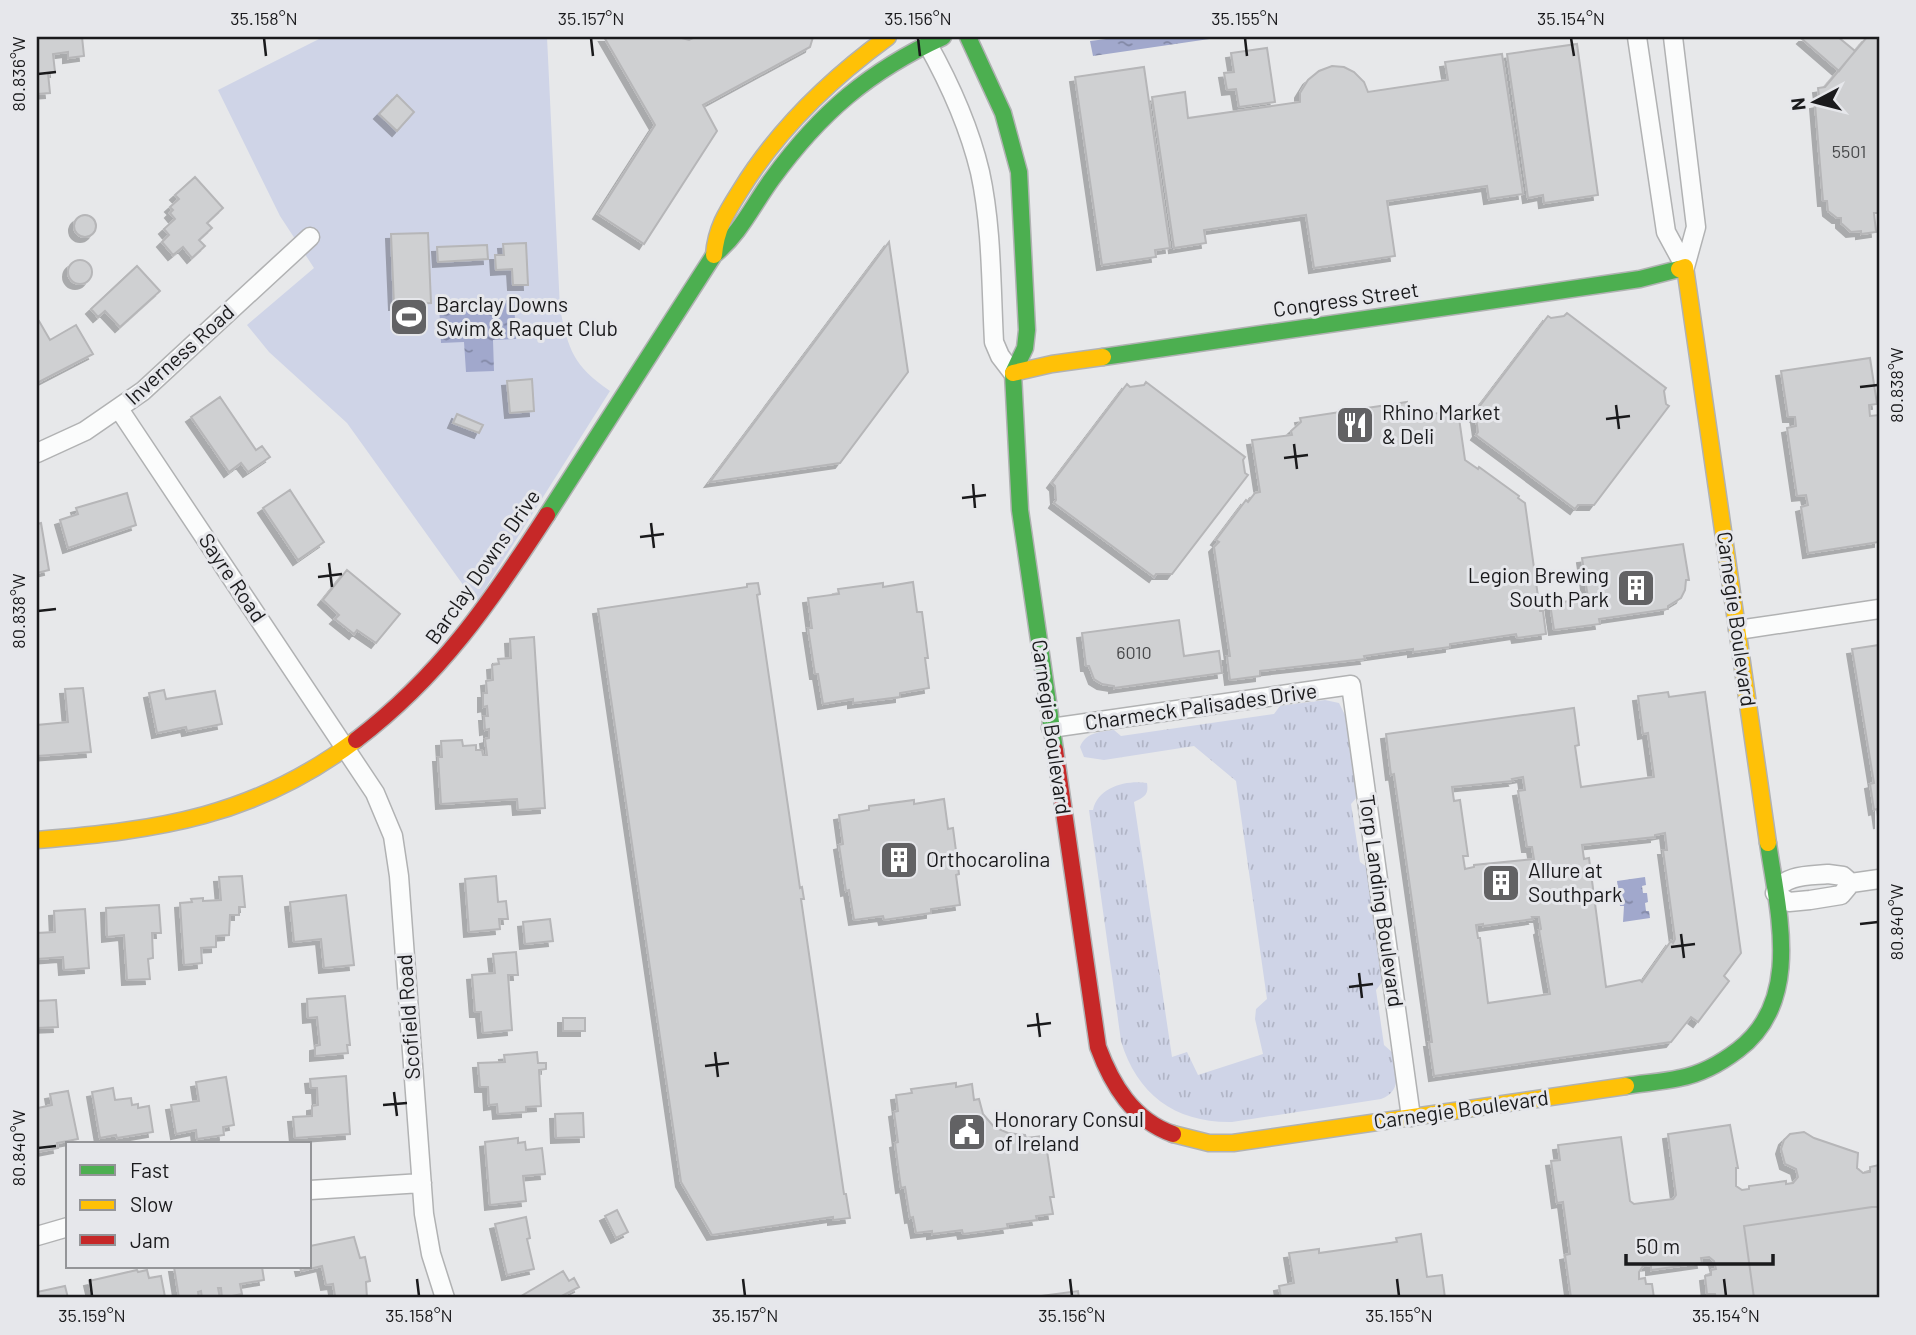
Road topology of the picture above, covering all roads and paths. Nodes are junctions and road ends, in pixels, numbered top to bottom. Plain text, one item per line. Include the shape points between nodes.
1 (888, 37) edge
2 (968, 37) edge
3 (1637, 37) edge
4 (1673, 37) edge
5 (931, 39) edge
6 (310, 237) dead end
7 (714, 255) junction
8 (1685, 267) junction
9 (1013, 373) junction
10 (119, 409) junction
11 (37, 453) edge
12 (1879, 609) edge
13 (1738, 631) junction
14 (1351, 685) joint
15 (1051, 728) junction
16 (344, 747) junction
17 (37, 840) edge
18 (1879, 879) edge
19 (1775, 893) junction
20 (1411, 1118) junction
21 (422, 1183) junction
22 (312, 1190) edge
23 (66, 1228) edge
24 (37, 1236) edge
25 (445, 1298) edge

1 - 7 street, Barclay Downs Drive via 840,73 772,144 720,223
2 - 9 street, Carnegie Boulevard via 1003,113 1018,172 1027,330 1025,348
3 - 8 street, Carnegie Boulevard via 1666,232
4 - 8 street, Carnegie Boulevard via 1696,227
5 - 7 street, Barclay Downs Drive via 872,73 826,113
5 - 9 street, Carnegie Boulevard via 976,158 988,230 994,342
6 - 10 street, Inverness Road via 159,378
7 - 16 street, Barclay Downs Drive via 484,610 419,685
8 - 9 street, Congress Street via 1640,279
8 - 13 street, Carnegie Boulevard
9 - 15 street, Carnegie Boulevard via 1020,510
10 - 11 street, Inverness Road
10 - 16 street, Sayre Road
12 - 13 street
13 - 19 street, Carnegie Boulevard
14 - 15 street, Charmeck Palisades Drive
14 - 20 street, Torp Landing Boulevard
15 - 20 street, Carnegie Boulevard via 1098,1047 1106,1071 1140,1116 1186,1139 1211,1143
16 - 17 street, Barclay Downs Drive via 286,782 220,811 145,829
16 - 21 street, Scofield Road via 375,793 395,847
18 - 19 street via 1851,883 1844,893 1831,897 1788,902
19 - 20 street, Carnegie Boulevard via 1783,959 1777,993 1757,1031 1720,1065 1659,1082
21 - 22 street
21 - 25 street, Scofield Road via 427,1237
23 - 24 street

